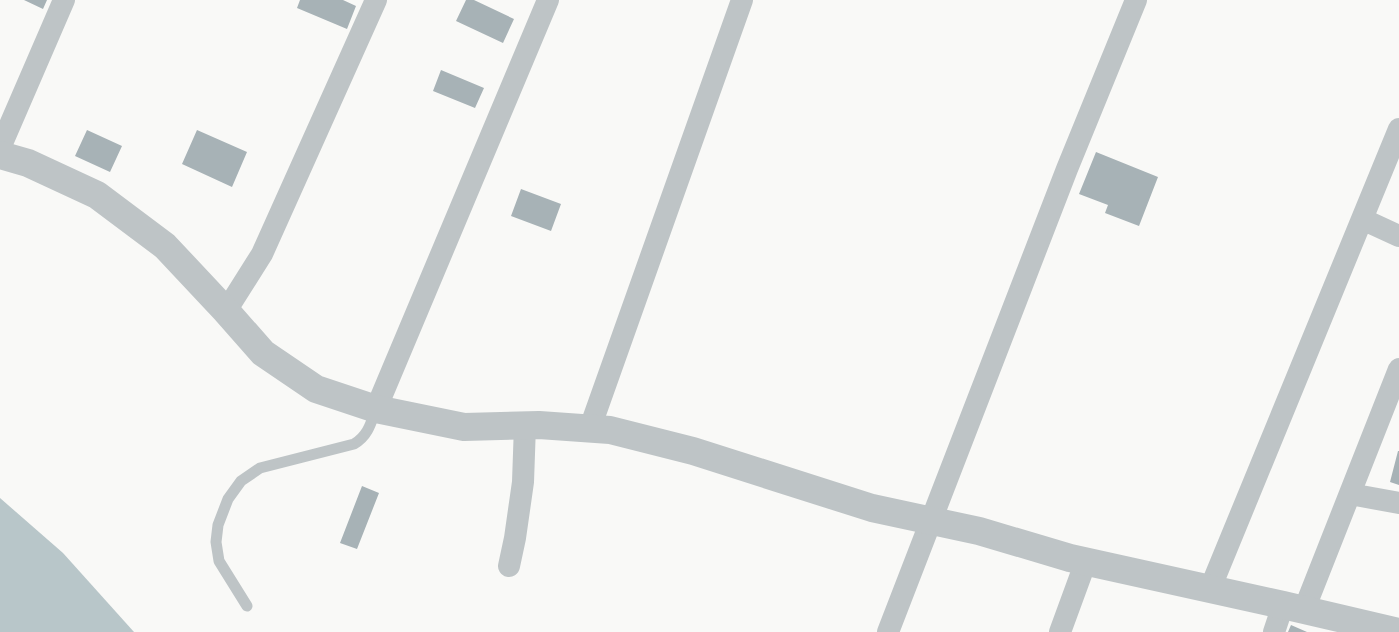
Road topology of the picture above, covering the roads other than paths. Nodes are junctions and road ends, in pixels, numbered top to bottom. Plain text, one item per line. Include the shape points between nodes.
1 (64, 0) edge
2 (376, 0) edge
3 (548, 0) edge
4 (742, 0) edge
5 (1136, 0) edge
6 (1398, 135) edge
7 (0, 148) edge
8 (0, 155) edge
9 (1362, 219) junction
10 (1399, 236) edge
11 (226, 310) junction
12 (1399, 369) edge
13 (376, 409) junction
14 (525, 425) junction
15 (590, 428) junction
16 (1350, 494) junction
17 (1399, 503) edge
18 (930, 521) junction
19 (1086, 561) junction
20 (509, 566) dead end
21 (1210, 589) junction
22 (247, 606) dead end
23 (1294, 607) junction
24 (888, 632) edge
25 (1060, 632) edge
26 (1274, 632) edge
27 (1399, 632) edge

1 - 7 street
2 - 11 street via 262,254
3 - 13 street
4 - 15 street
5 - 18 street
6 - 9 street
8 - 11 street via 28,163 98,195 165,246
9 - 10 street
9 - 21 street
11 - 13 street via 263,353 316,389
12 - 16 street
13 - 14 street via 464,427
13 - 22 lane via 361,440 260,468 241,481 228,499 218,525 219,561
14 - 15 street
14 - 20 street via 523,482
15 - 18 street via 693,451 872,508
16 - 17 street
16 - 23 street
18 - 19 street
18 - 24 street
19 - 21 street
19 - 25 street
21 - 23 street
23 - 26 street
23 - 27 street

